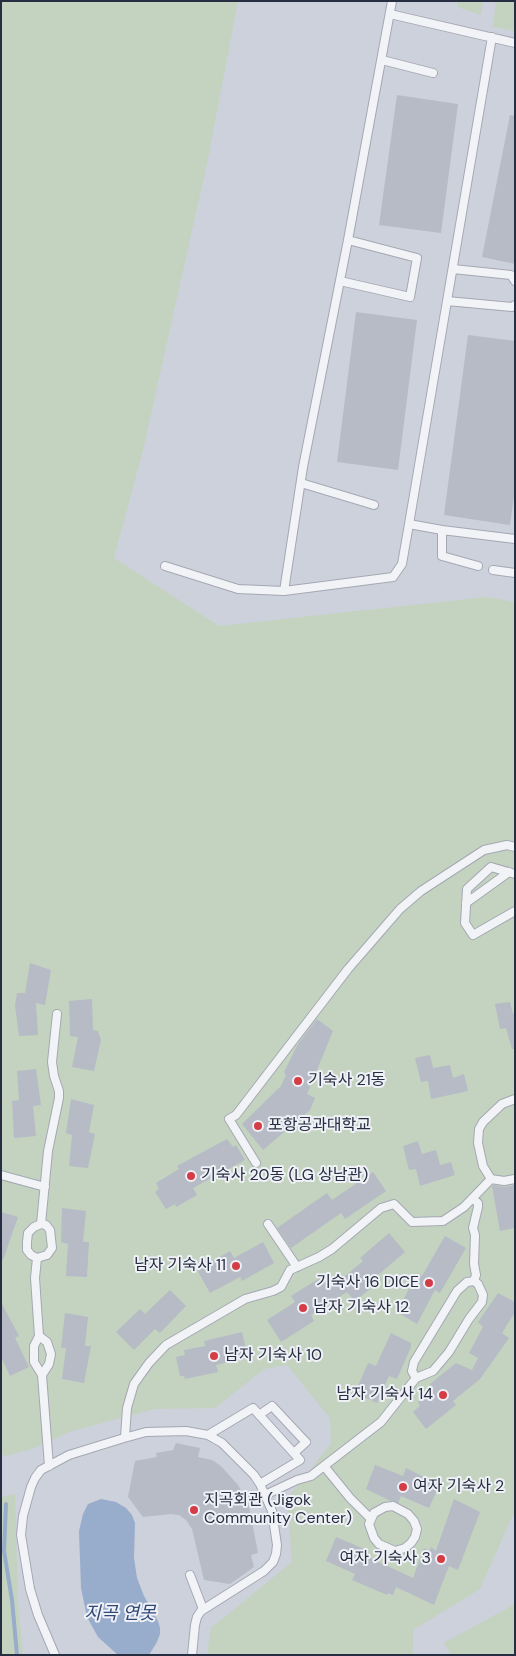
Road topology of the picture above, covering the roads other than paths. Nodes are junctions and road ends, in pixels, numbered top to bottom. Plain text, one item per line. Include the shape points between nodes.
1 (392, 1) edge
2 (390, 14) junction
3 (492, 38) junction
4 (515, 43) edge
5 (382, 60) junction
6 (433, 73) dead end
7 (348, 240) junction
8 (453, 268) junction
9 (340, 281) junction
10 (515, 281) edge
11 (447, 301) junction
12 (515, 305) edge
13 (300, 483) junction
14 (374, 505) dead end
15 (409, 524) junction
16 (442, 530) junction
17 (515, 539) edge
18 (165, 566) dead end
19 (478, 566) dead end
20 (493, 570) dead end
21 (515, 573) edge
22 (284, 591) junction
23 (515, 846) edge
24 (512, 873) edge
25 (466, 903) junction
26 (515, 911) edge
27 (57, 1014) dead end
28 (515, 1099) edge
29 (256, 1163) dead end
30 (1, 1175) edge
31 (515, 1178) edge
32 (490, 1179) junction
33 (45, 1187) junction
34 (472, 1199) junction
35 (41, 1224) junction
36 (268, 1224) dead end
37 (37, 1258) junction
38 (297, 1267) junction
39 (474, 1281) junction
40 (39, 1336) junction
41 (42, 1375) junction
42 (416, 1378) junction
43 (259, 1414) junction
44 (208, 1435) junction
45 (125, 1437) junction
46 (294, 1453) junction
47 (49, 1466) junction
48 (324, 1466) junction
49 (260, 1484) junction
50 (265, 1496) junction
51 (370, 1519) junction
52 (190, 1574) dead end
53 (204, 1609) junction
54 (55, 1655) edge
55 (192, 1655) edge

1 - 2 lane
2 - 3 lane
2 - 5 lane
3 - 4 lane
3 - 8 lane
5 - 6 lane
5 - 7 lane
7 - 9 lane
7 - 9 lane via 417,258 410,297
8 - 10 lane via 511,275
8 - 11 lane
9 - 13 lane
11 - 12 lane
11 - 15 lane
13 - 14 lane
13 - 22 lane
15 - 16 lane
15 - 22 lane via 402,564 393,577
16 - 17 lane
16 - 19 lane via 442,556
18 - 22 lane via 238,589
20 - 21 lane
23 - 29 lane via 484,850 444,874 400,909 348,968 229,1119
24 - 25 lane
24 - 25 lane via 491,867 467,889
25 - 26 lane via 465,923 473,935
27 - 33 lane via 52,1062 59,1091
28 - 32 lane via 496,1109 480,1129 479,1152
30 - 33 lane
31 - 32 lane via 504,1181
32 - 34 lane
33 - 35 lane
34 - 38 lane via 442,1221 412,1222 394,1204 381,1208 332,1249
34 - 39 lane via 478,1203 474,1228
35 - 37 lane via 28,1233 27,1250
35 - 37 lane via 50,1230 52,1248 48,1255
36 - 38 lane
37 - 40 lane via 35,1278
38 - 45 lane via 290,1270 281,1286 273,1291 245,1299 166,1345 134,1384 127,1408
39 - 42 lane via 467,1282 457,1291 414,1362 412,1371
39 - 42 lane via 482,1288 482,1302 433,1372
40 - 41 lane via 34,1346 34,1362
40 - 41 lane via 47,1342 51,1354
41 - 47 lane
42 - 48 lane via 381,1422
43 - 44 lane via 253,1408
43 - 46 lane
43 - 46 lane via 272,1406 306,1442
44 - 45 lane via 186,1431 146,1432
44 - 49 lane via 222,1443
45 - 47 lane via 69,1455
46 - 49 lane via 300,1460
47 - 54 lane via 41,1470 31,1487 21,1535 30,1589
48 - 50 lane via 311,1476
48 - 51 lane
49 - 50 lane
50 - 53 lane via 272,1511 277,1545 273,1562
51 - 51 lane via 378,1510 394,1506 414,1521 415,1537 400,1550 386,1548 374,1538
52 - 53 lane
53 - 55 lane via 195,1624

